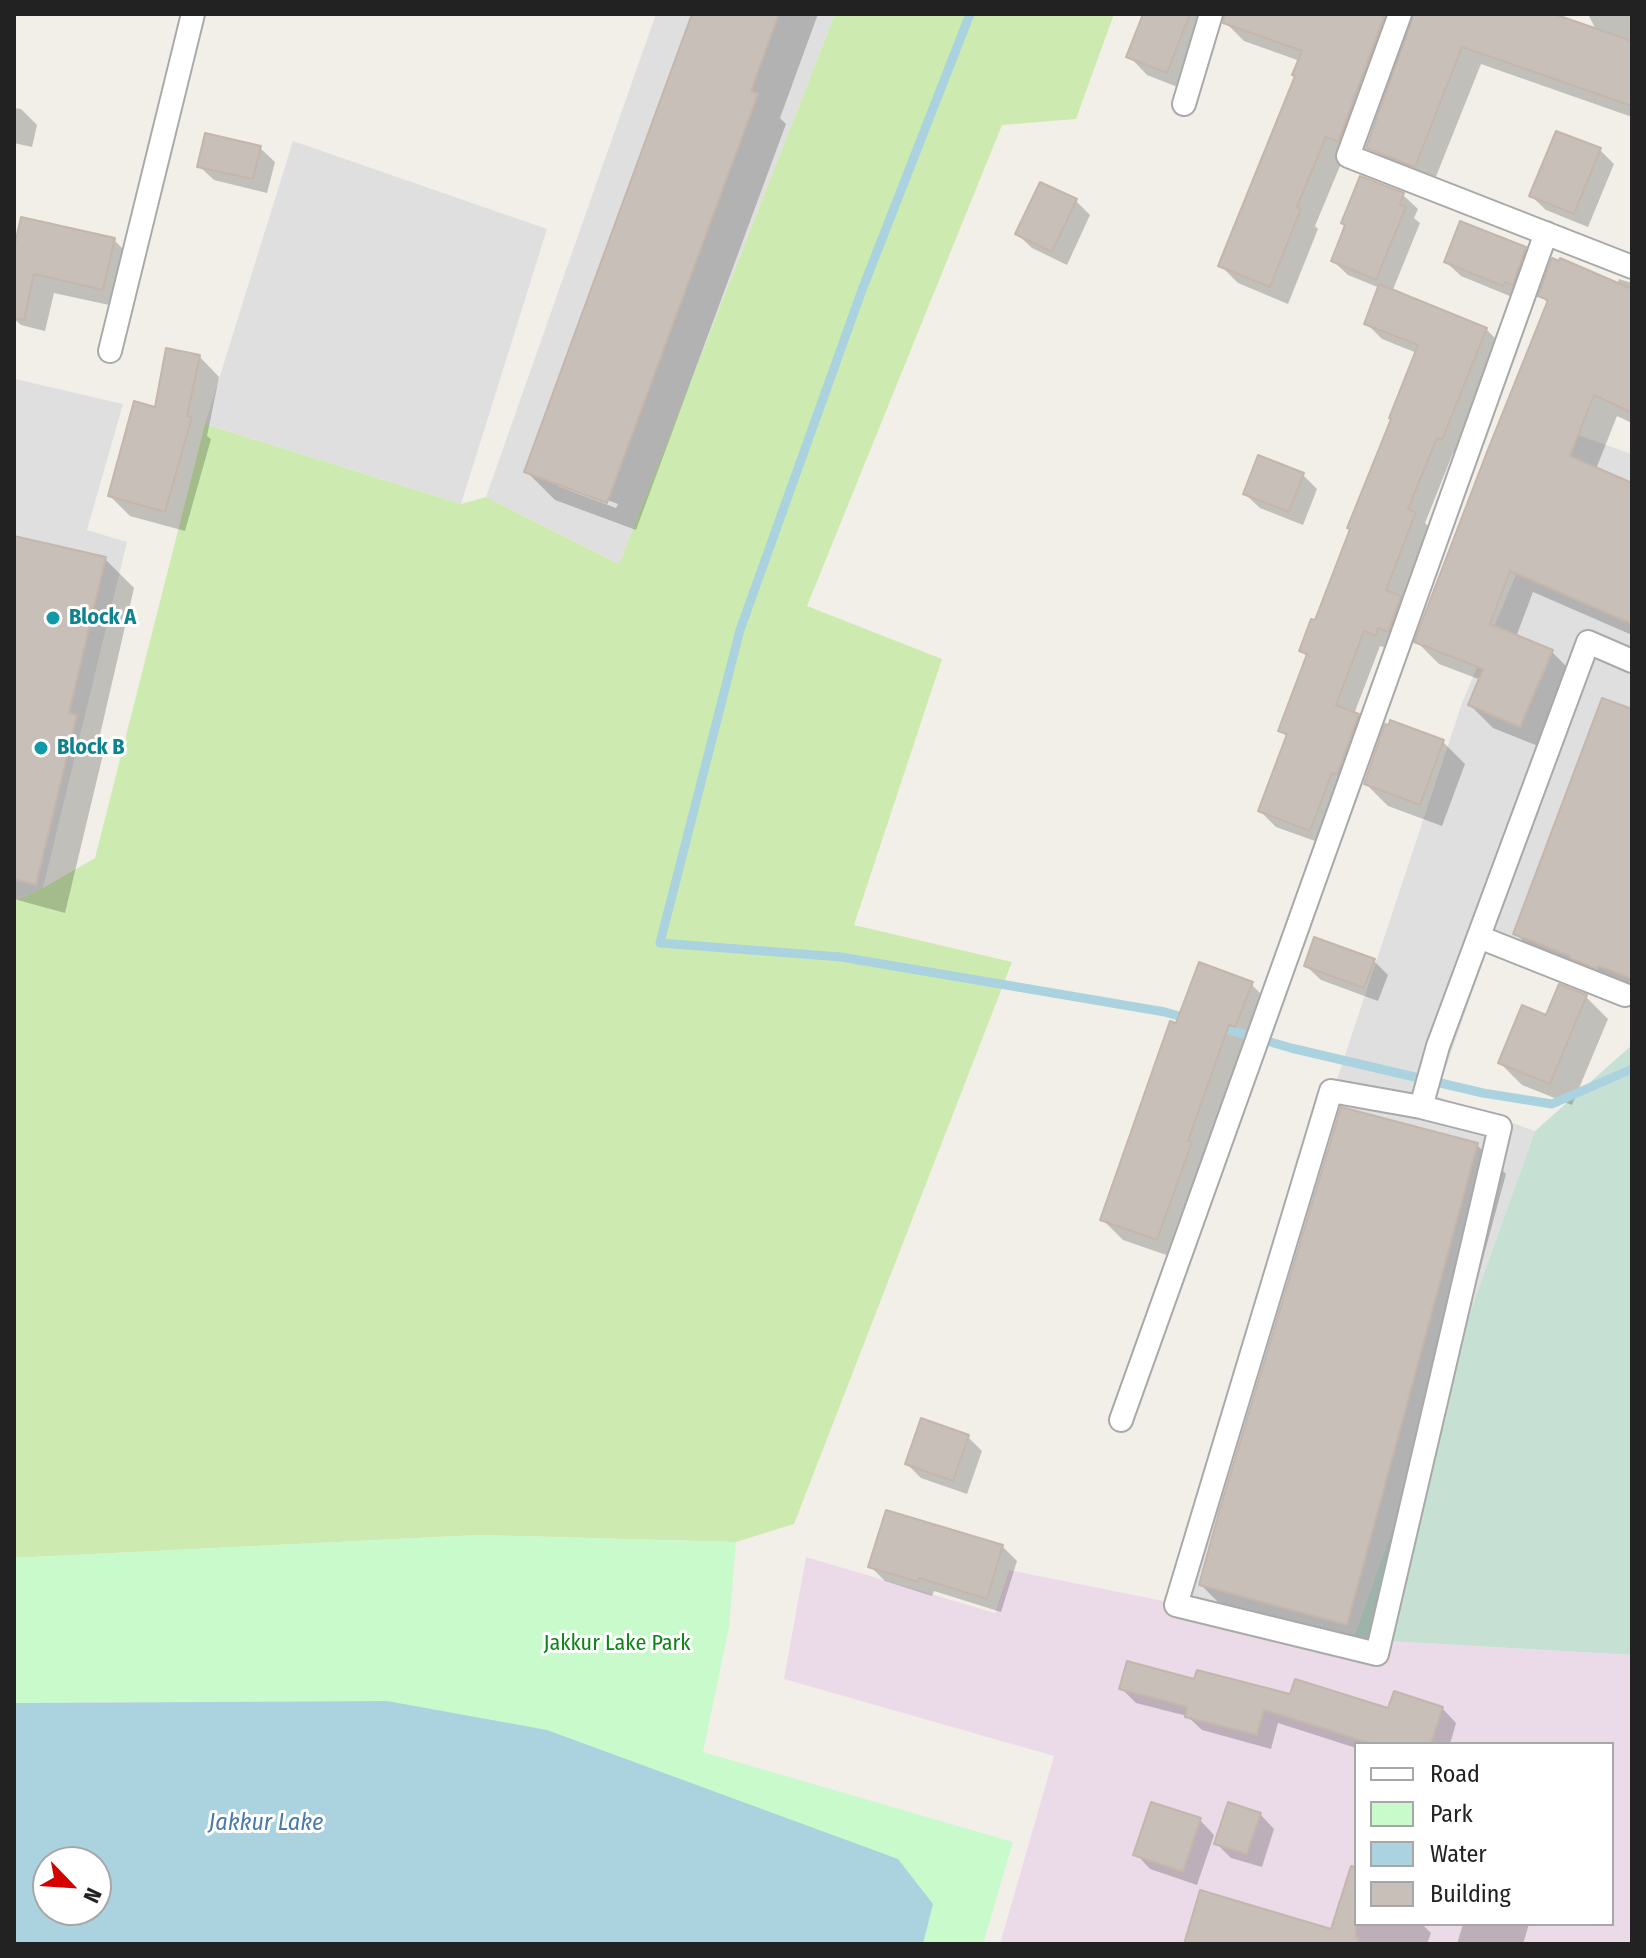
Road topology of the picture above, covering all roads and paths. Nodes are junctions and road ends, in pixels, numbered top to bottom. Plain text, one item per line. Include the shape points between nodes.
1 (193, 14) edge
2 (1211, 14) edge
3 (1400, 14) edge
4 (1184, 104) dead end
5 (1546, 233) junction
6 (1632, 267) edge
7 (110, 351) dead end
8 (1632, 661) edge
9 (1479, 937) junction
10 (1625, 995) dead end
11 (1422, 1103) junction
12 (1121, 1420) dead end

1 - 7 street
2 - 4 street
3 - 5 street via 1348,156
5 - 6 street
5 - 12 street
8 - 9 street via 1588,642
9 - 10 street
9 - 11 street
11 - 11 street via 1331,1091 1176,1605 1377,1654 1500,1127

